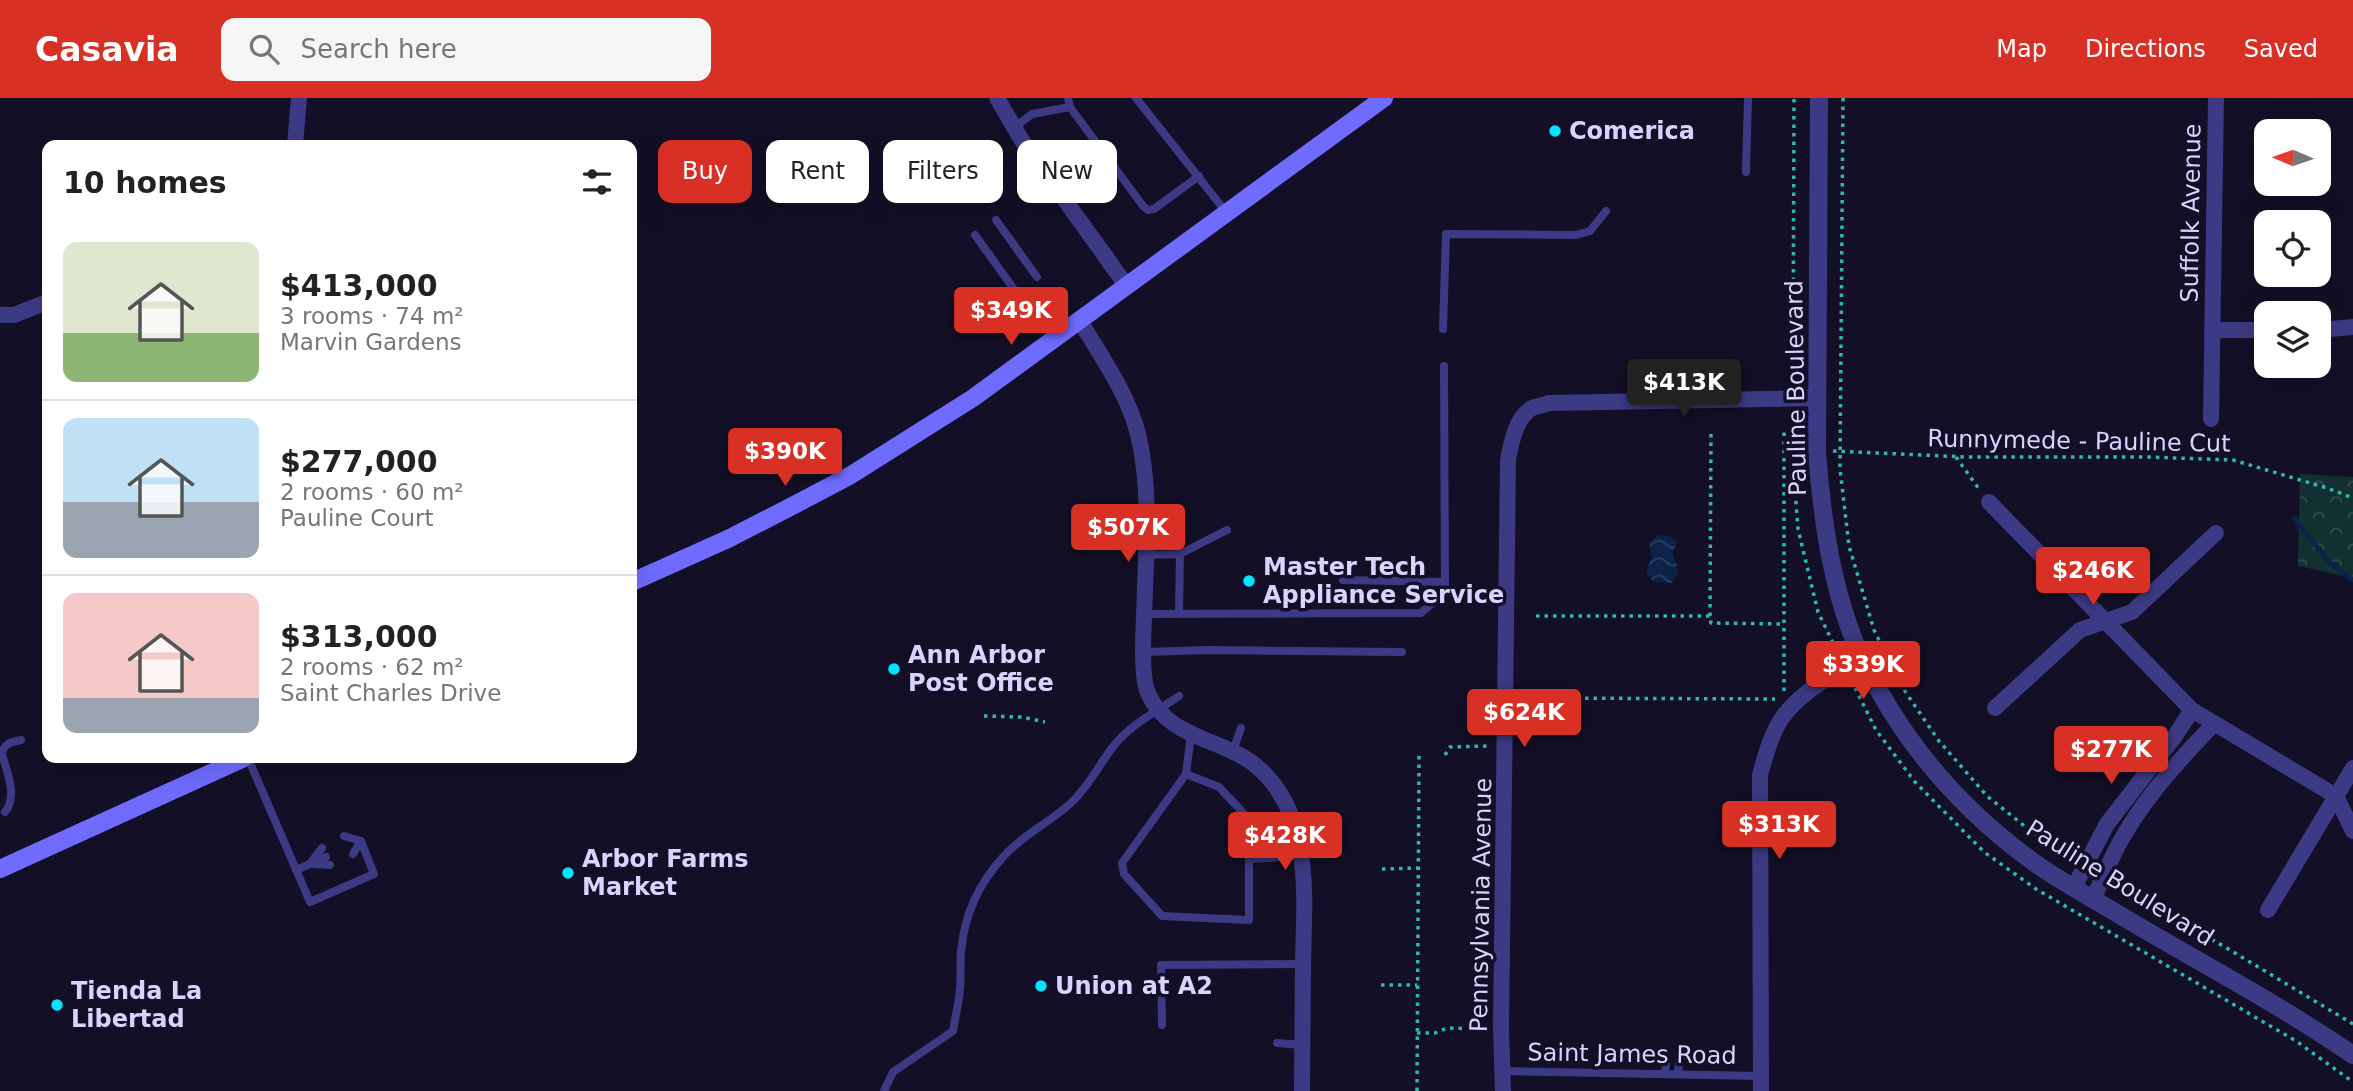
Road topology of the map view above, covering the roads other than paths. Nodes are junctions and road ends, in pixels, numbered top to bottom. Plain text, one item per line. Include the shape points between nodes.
1 (299, 98) edge
2 (1136, 98) edge
3 (1384, 98) edge
4 (1748, 98) edge
5 (1819, 98) edge
6 (2216, 98) edge
7 (997, 99) edge
8 (1069, 103) edge
9 (1015, 127) junction
10 (295, 140) edge
11 (1746, 172) dead end
12 (1199, 176) junction
13 (1606, 211) dead end
14 (1226, 212) junction
15 (996, 220) dead end
16 (975, 235) dead end
17 (1037, 276) dead end
18 (1126, 285) junction
19 (1016, 292) dead end
20 (42, 304) edge
21 (0, 315) edge
22 (1080, 321) junction
23 (2353, 327) edge
24 (1443, 329) dead end
25 (2331, 329) edge
26 (2211, 330) junction
27 (2254, 330) edge
28 (1444, 366) dead end
29 (1818, 398) junction
30 (2211, 419) dead end
31 (1989, 502) road end
32 (1227, 530) dead end
33 (2216, 533) dead end
34 (1180, 554) junction
35 (1146, 555) junction
36 (637, 580) edge
37 (1343, 580) dead end
38 (1445, 582) junction
39 (1179, 613) junction
40 (1144, 614) junction
41 (2107, 622) junction
42 (1144, 652) junction
43 (1402, 652) dead end
44 (1861, 657) junction
45 (1179, 696) dead end
46 (1994, 708) dead end
47 (1158, 710) junction
48 (2192, 710) junction
49 (2213, 725) junction
50 (1241, 728) dead end
51 (1191, 734) junction
52 (21, 740) dead end
53 (1233, 751) junction
54 (235, 763) edge
55 (248, 763) edge
56 (2353, 768) edge
57 (1186, 774) junction
58 (2336, 796) junction
59 (5, 812) dead end
60 (2353, 831) edge
61 (344, 836) dead end
62 (361, 841) junction
63 (322, 848) dead end
64 (351, 850) dead end
65 (1301, 856) junction
66 (1249, 859) junction
67 (328, 861) dead end
68 (310, 864) junction
69 (0, 869) edge
70 (296, 870) junction
71 (2074, 887) junction
72 (2093, 899) junction
73 (2268, 910) dead end
74 (1303, 964) junction
75 (1162, 1025) dead end
76 (1277, 1043) dead end
77 (1302, 1045) junction
78 (2353, 1055) edge
79 (1666, 1061) dead end
80 (1679, 1061) dead end
81 (1503, 1072) junction
82 (1665, 1074) junction
83 (1678, 1074) junction
84 (1761, 1084) edge
85 (884, 1091) edge
86 (1302, 1091) edge
87 (1503, 1091) edge

1 - 10 street
2 - 12 lane
3 - 14 main road
4 - 11 lane
5 - 29 street, Pauline Boulevard
6 - 26 street, Suffolk Avenue
7 - 9 street
8 - 9 lane via 1032,114
8 - 12 lane via 1148,210
9 - 18 street
12 - 14 lane
13 - 24 lane via 1590,231 1576,235 1446,234
14 - 18 main road
15 - 17 lane
16 - 19 lane
18 - 22 main road
20 - 21 street via 14,315
22 - 35 street via 1126,401 1137,432 1146,479
22 - 36 main road via 973,398 851,475
23 - 25 street
26 - 27 street
26 - 30 street, Suffolk Avenue
28 - 38 lane
29 - 44 street, Pauline Boulevard via 1817,451 1826,531
29 - 81 street, Pennsylvania Avenue via 1549,403 1531,409 1519,422 1508,460
31 - 41 street
32 - 34 lane
33 - 41 street via 2132,612
34 - 35 lane
34 - 39 lane
35 - 40 street
37 - 38 lane
38 - 39 lane via 1445,592 1421,612
39 - 40 lane
40 - 42 street
41 - 46 street via 2080,630
41 - 48 street
42 - 43 lane
42 - 47 street via 1147,692
44 - 71 street, Pauline Boulevard via 1890,710 1951,792 2030,860
44 - 84 street via 1805,694 1782,719 1760,775
45 - 47 lane
47 - 51 street
47 - 85 lane via 1126,733 1075,799 1005,854 990,874 965,929 953,1031 893,1072
48 - 49 street
48 - 71 street via 2106,824
49 - 58 street
49 - 72 street via 2141,809
50 - 53 lane
51 - 53 street
51 - 57 lane
52 - 59 lane via 3,747 12,795
53 - 65 street via 1273,783 1292,816
54 - 69 main road
55 - 70 lane
56 - 58 street
57 - 66 lane via 1219,787 1246,816
57 - 66 lane via 1122,863 1124,874 1162,916 1250,920
58 - 60 street
58 - 73 street
61 - 62 lane
62 - 64 lane
62 - 70 lane via 374,874 310,902
63 - 68 lane
65 - 66 lane
65 - 74 street
67 - 68 lane
68 - 70 lane
71 - 72 street, Pauline Boulevard
72 - 78 street, Pauline Boulevard
74 - 75 lane via 1161,965
74 - 77 street
76 - 77 lane
77 - 86 street
79 - 82 lane
80 - 83 lane
81 - 82 lane, Saint James Road
81 - 87 street, Pennsylvania Avenue
82 - 83 lane, Saint James Road
83 - 84 lane, Saint James Road

